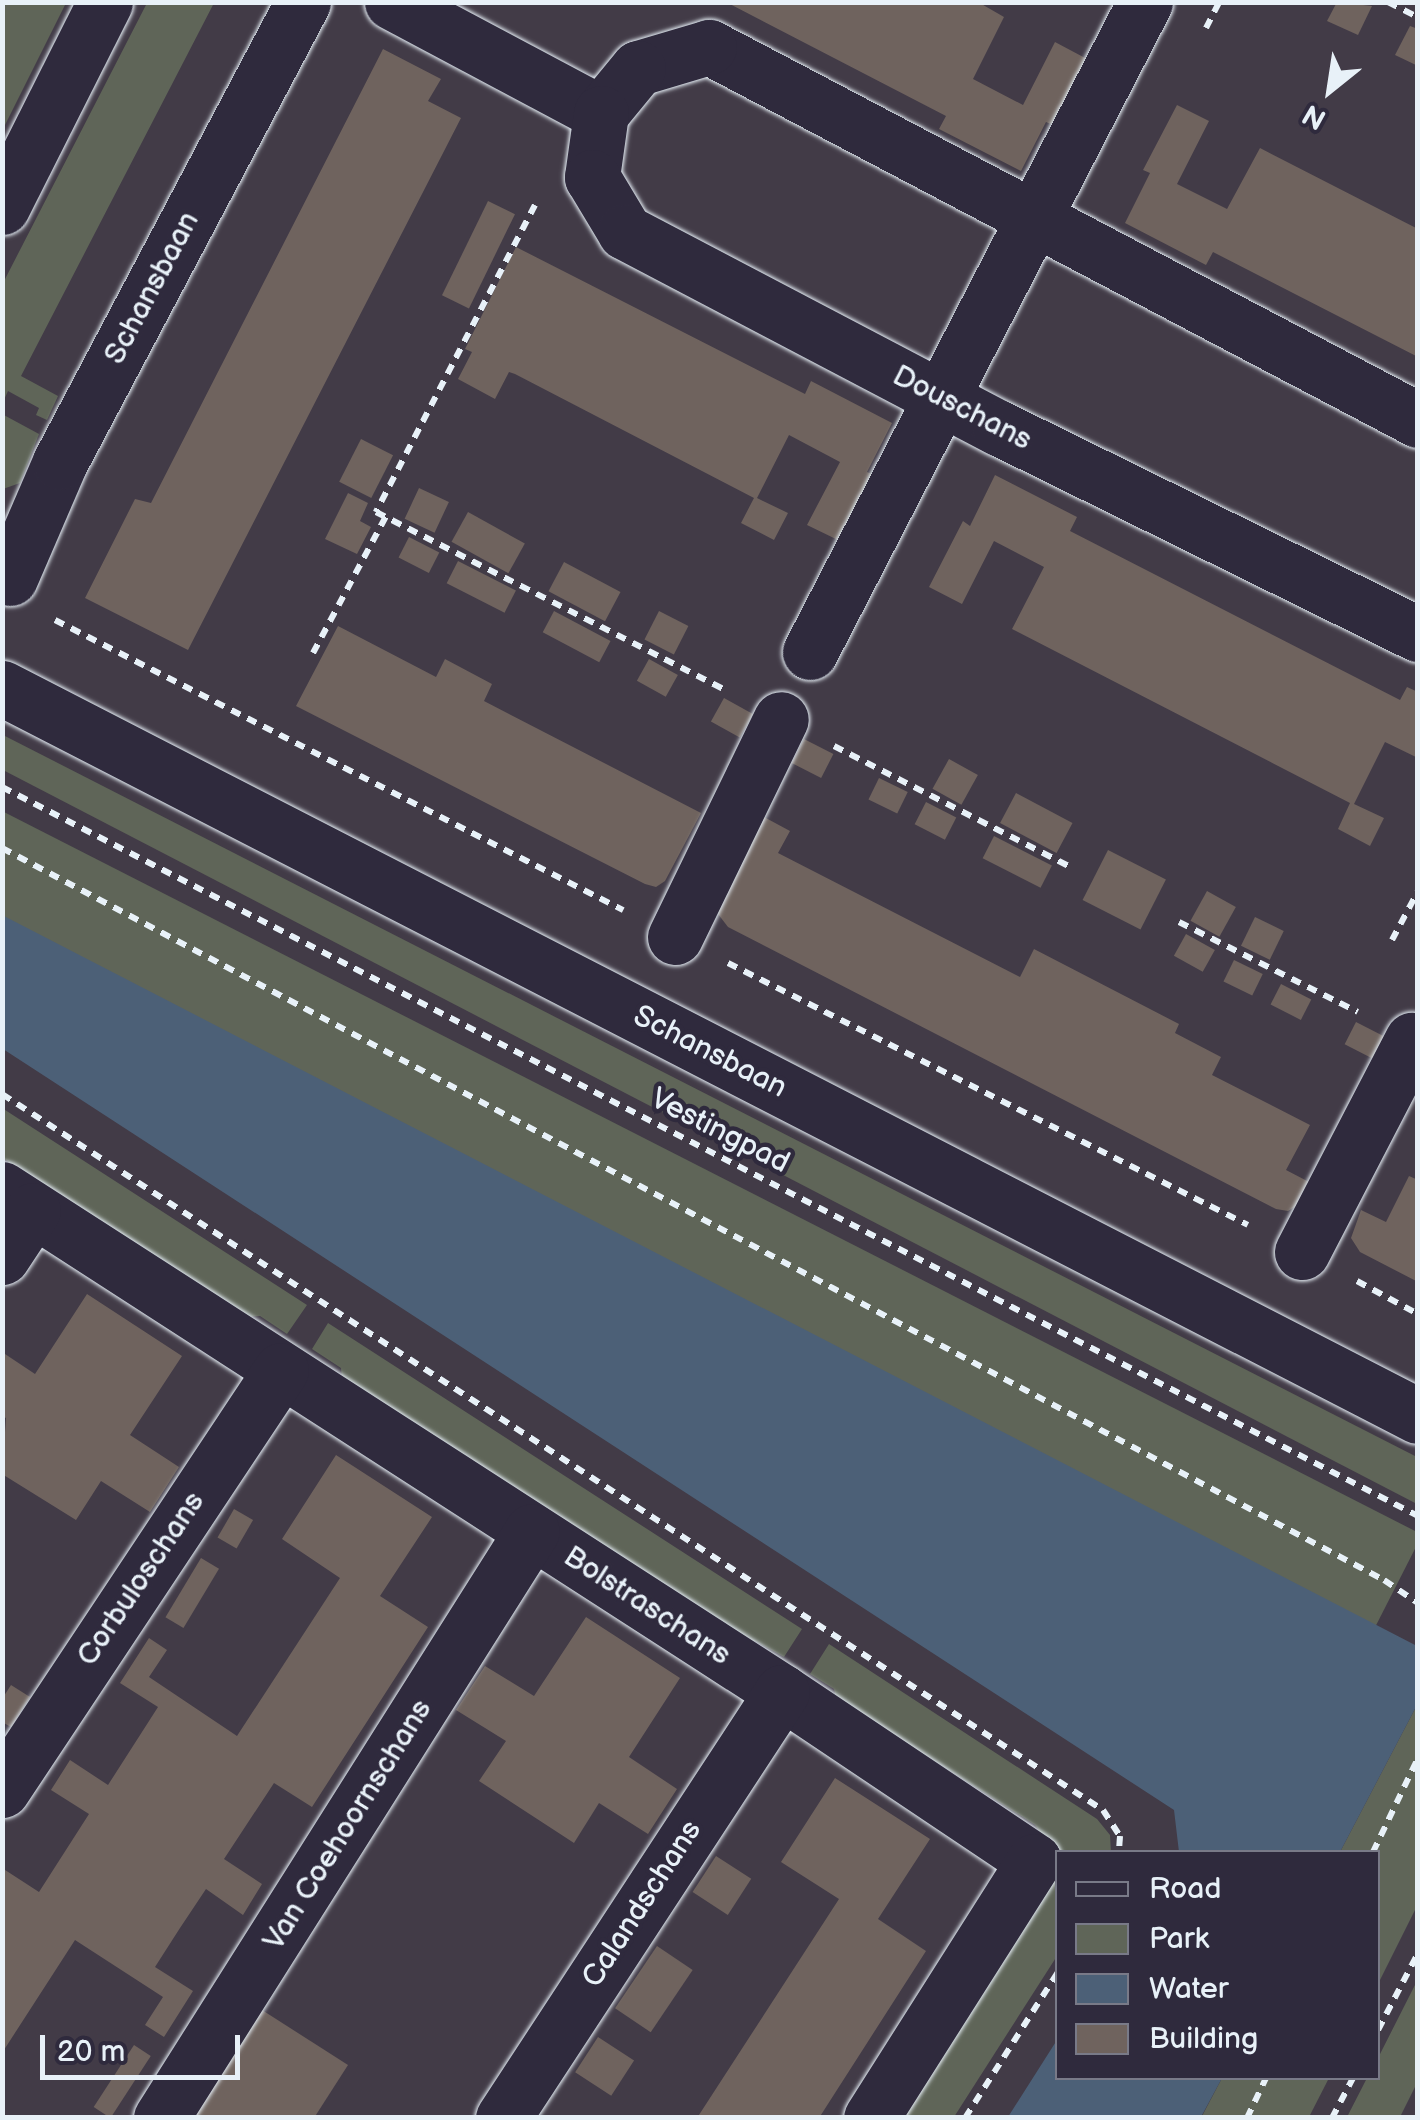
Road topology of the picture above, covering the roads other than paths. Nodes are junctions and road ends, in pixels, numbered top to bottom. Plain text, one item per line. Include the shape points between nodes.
1 (105, 2) edge
2 (303, 2) edge
3 (392, 2) edge
4 (1145, 2) edge
5 (601, 113) junction
6 (2, 206) edge
7 (1034, 219) junction
8 (941, 397) junction
9 (1418, 420) edge
10 (10, 578) dead end
11 (1418, 634) edge
12 (810, 652) dead end
13 (2, 688) edge
14 (781, 719) road end
15 (675, 936) dead end
16 (1412, 1040) road end
17 (18, 1200) edge
18 (1302, 1252) dead end
19 (2, 1257) edge
20 (281, 1370) junction
21 (1418, 1416) edge
22 (532, 1531) junction
23 (782, 1692) junction
24 (2, 1790) edge
25 (161, 2118) edge
26 (503, 2118) edge
27 (872, 2118) edge

1 - 6 street
2 - 10 street, Schansbaan via 60,462
3 - 5 street
4 - 7 street
5 - 7 street via 638,68 709,47
5 - 8 street, Douschans via 592,177 625,232
7 - 8 street
7 - 9 street
8 - 11 street, Douschans
8 - 12 street
13 - 21 street, Schansbaan
14 - 15 street
16 - 18 street
17 - 19 street
17 - 20 street, Bolstraschans
20 - 22 street, Bolstraschans
20 - 24 street, Corbuloschans
22 - 23 street, Bolstraschans
22 - 25 street, Van Coehoornschans
23 - 26 street, Calandschans
23 - 27 street, Bolstraschans via 1034,1861

